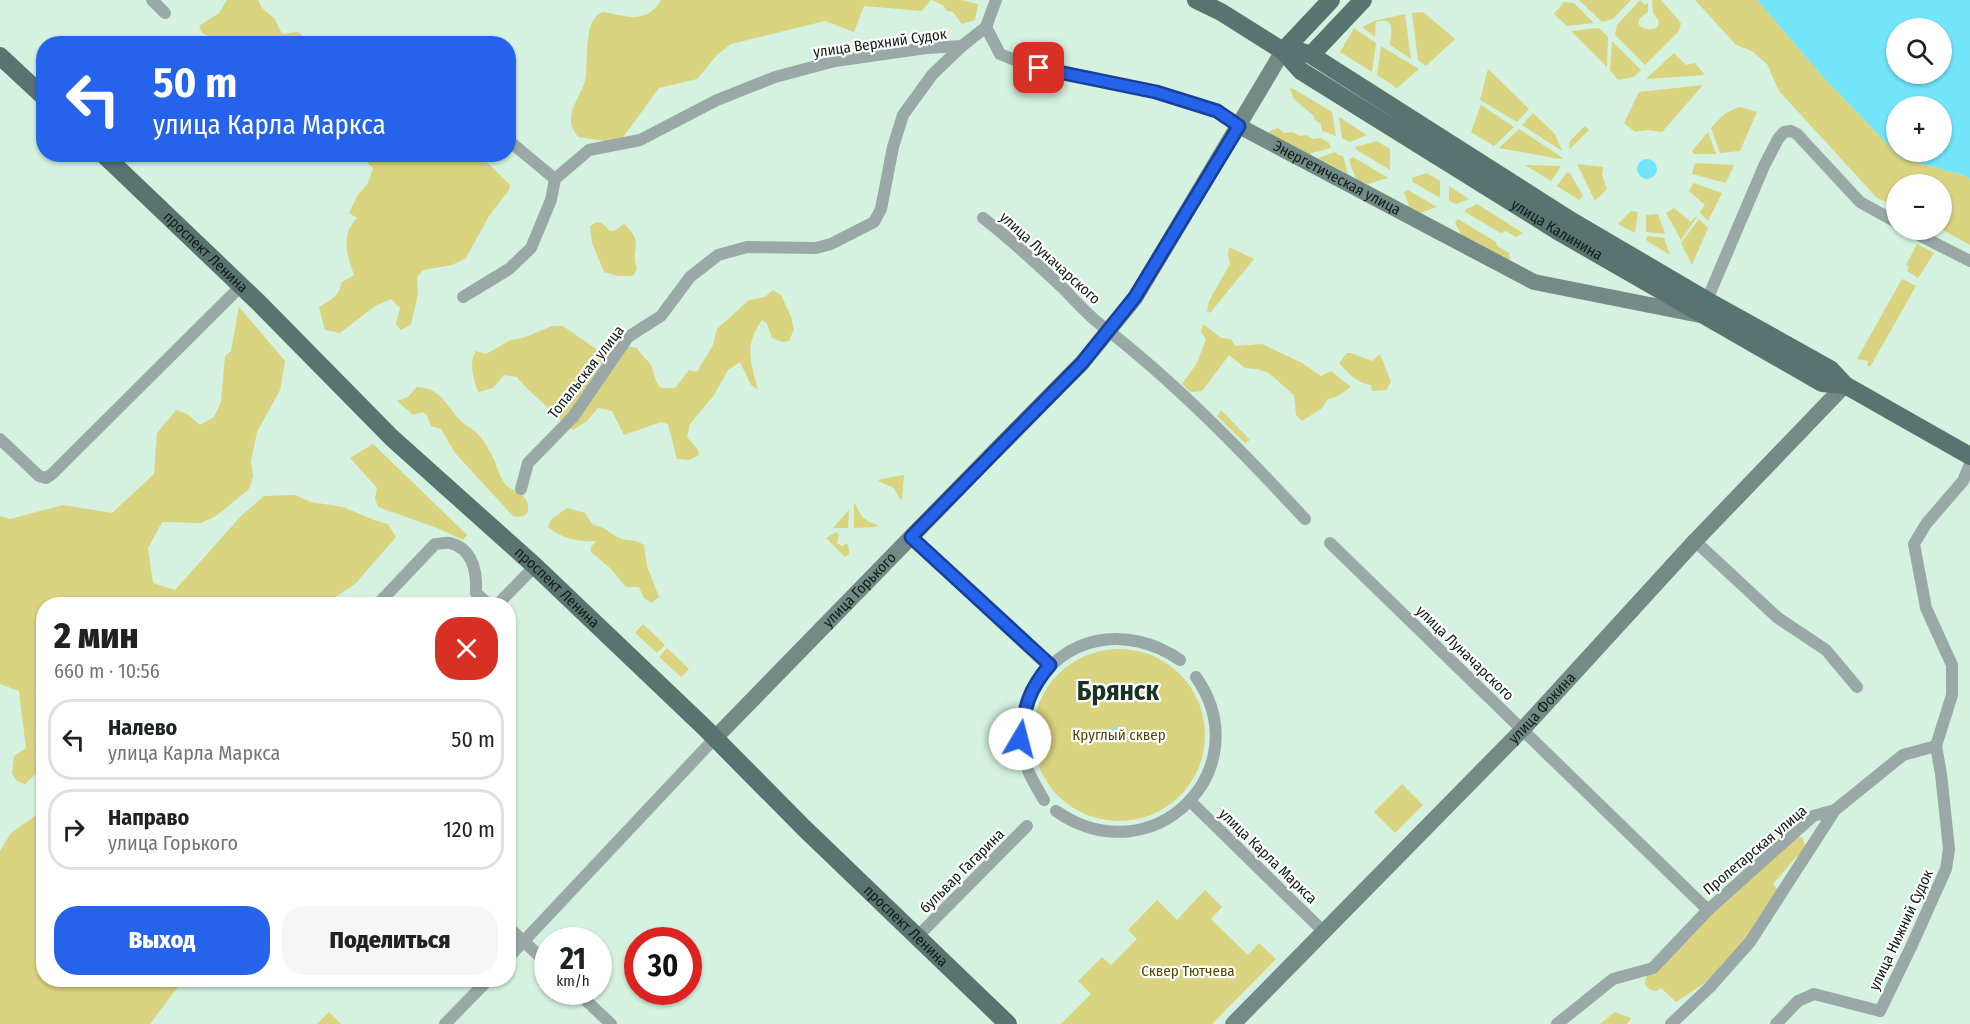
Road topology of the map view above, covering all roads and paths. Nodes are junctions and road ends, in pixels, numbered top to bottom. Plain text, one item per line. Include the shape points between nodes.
1 (152, 0) edge
2 (996, 0) edge
3 (1196, 0) edge
4 (1331, 0) edge
5 (1363, 0) edge
6 (165, 13) dead end
7 (986, 27) junction
8 (962, 46) junction
9 (1283, 51) junction
10 (1311, 55) junction
11 (0, 56) edge
12 (36, 90) edge
13 (1239, 126) junction
14 (516, 147) edge
15 (111, 162) edge
16 (555, 179) junction
17 (1886, 216) edge
18 (983, 218) dead end
19 (1929, 240) edge
20 (1970, 261) edge
21 (241, 286) junction
22 (463, 297) dead end
23 (1704, 308) junction
24 (1108, 330) junction
25 (1845, 385) junction
26 (0, 439) edge
27 (1970, 456) edge
28 (1970, 464) edge
29 (521, 489) dead end
30 (1305, 519) dead end
31 (911, 537) junction
32 (1695, 542) junction
33 (1330, 543) dead end
34 (535, 566) junction
35 (385, 597) edge
36 (481, 597) edge
37 (505, 597) edge
38 (1180, 660) dead end
39 (1050, 665) junction
40 (1196, 677) dead end
41 (1857, 687) dead end
42 (1522, 729) junction
43 (715, 738) junction
44 (1936, 746) junction
45 (1044, 800) dead end
46 (1191, 801) junction
47 (1835, 810) junction
48 (1056, 811) dead end
49 (1027, 826) dead end
50 (1708, 910) junction
51 (1324, 932) junction
52 (516, 934) edge
53 (917, 937) junction
54 (524, 942) junction
55 (516, 950) edge
56 (534, 951) edge
57 (481, 987) edge
58 (591, 1005) edge
59 (445, 1024) edge
60 (611, 1024) edge
61 (1008, 1024) edge
62 (1233, 1024) edge
63 (1557, 1024) edge
64 (1671, 1024) edge
65 (1776, 1024) edge

1 - 6 street
2 - 7 street
3 - 9 main road, улица Калинина
4 - 9 main road, улица Горького
5 - 10 main road
7 - 8 street, Топальская улица
7 - 13 street, Энергетическая улица via 1000,54 1025,64 1156,92 1217,111
8 - 16 street, улица Верхний Судок via 835,61 775,76 717,100 640,140 590,150
8 - 29 street, Топальская улица via 932,75 903,115 881,209 874,222 816,248 747,247 718,255 690,277 661,316 628,337 573,417 528,464
9 - 10 main road, улица Калинина
9 - 13 street, улица Горького
9 - 23 main road, улица Калинина via 1301,71 1561,233
10 - 23 main road, улица Калинина
11 - 12 main road
13 - 23 street, Энергетическая улица via 1534,282
13 - 24 street, улица Горького via 1135,297
14 - 16 street
15 - 21 main road, проспект Ленина
16 - 22 street via 551,200 531,248 508,269
17 - 23 street via 1860,202 1797,134 1784,132 1764,166
18 - 24 street, улица Луначарского
19 - 20 street
21 - 26 street via 52,474 39,476
21 - 34 main road, проспект Ленина via 392,438
23 - 25 main road, улица Калинина via 1822,383
24 - 30 street, улица Луначарского via 1218,429
24 - 31 street, улица Горького via 1082,363
25 - 27 main road, улица Калинина
25 - 32 street, улица Фокина
28 - 44 street via 1963,482 1914,544 1926,608 1952,665 1952,695
31 - 39 street
31 - 43 street, улица Горького
32 - 41 street via 1778,618 1826,650
32 - 42 street, улица Фокина
33 - 42 street, улица Луначарского
34 - 37 street
34 - 43 main road, проспект Ленина
35 - 36 street via 435,544 450,543 464,550 473,562 476,592
38 - 39 street via 1153,645 1122,638 1091,642
39 - 45 street via 1025,706 1020,739 1027,771
40 - 46 street via 1213,713 1215,744 1208,775
42 - 50 street, улица Луначарского
42 - 51 street, улица Фокина
43 - 53 main road, проспект Ленина
43 - 54 street, улица Горького
44 - 47 street, Пролетарская улица via 1903,755
44 - 65 street, улица Нижний Судок via 1949,849 1946,869 1880,1011 1814,994 1798,1001
46 - 48 street via 1165,822 1133,832 1100,832 1069,821
46 - 51 street, улица Карла Маркса
47 - 50 street, Пролетарская улица via 1813,816
47 - 64 street via 1750,942
49 - 53 street, бульвар Гагарина
50 - 63 street, Пролетарская улица via 1653,968 1613,979
51 - 62 street, улица Фокина
52 - 54 street
53 - 61 main road, проспект Ленина
54 - 55 street, улица Горького
54 - 56 street
57 - 59 street
58 - 60 street

